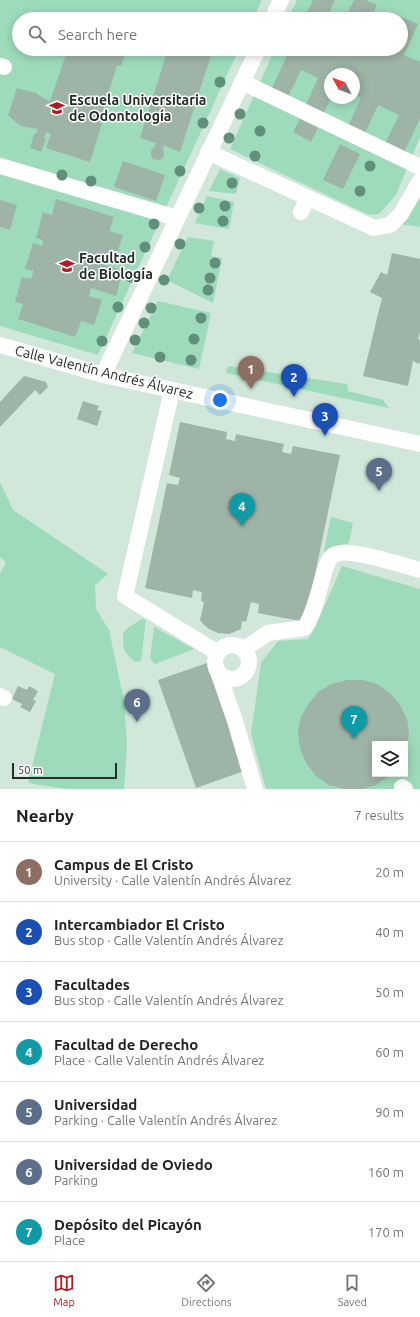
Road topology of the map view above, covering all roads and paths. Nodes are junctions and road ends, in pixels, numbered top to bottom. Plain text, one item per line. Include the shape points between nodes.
1 (281, 0) edge
2 (275, 12) edge
3 (255, 56) edge
4 (242, 82) junction
5 (208, 152) junction
6 (0, 166) edge
7 (420, 167) edge
8 (420, 181) edge
9 (177, 218) junction
10 (0, 345) edge
11 (103, 374) junction
12 (172, 390) junction
13 (420, 444) edge
14 (420, 570) edge
15 (244, 649) junction
16 (218, 653) junction
17 (218, 672) junction
18 (245, 673) junction
19 (236, 721) junction
20 (254, 789) edge

1 - 2 street
3 - 4 street
4 - 5 street
4 - 7 street
5 - 8 street via 304,205 374,228 390,225 401,214
5 - 9 street
6 - 9 street
9 - 11 street
10 - 11 street, Calle Valentín Andrés Álvarez
11 - 12 street, Calle Valentín Andrés Álvarez
12 - 13 street, Calle Valentín Andrés Álvarez
12 - 16 street via 125,596
14 - 15 street via 374,557 340,552 332,556 327,564 313,612 304,628 268,633
15 - 16 street via 228,645
15 - 18 street via 249,659
16 - 17 street via 215,661
17 - 18 street via 233,679
17 - 19 street
18 - 19 street via 234,698
19 - 20 street

